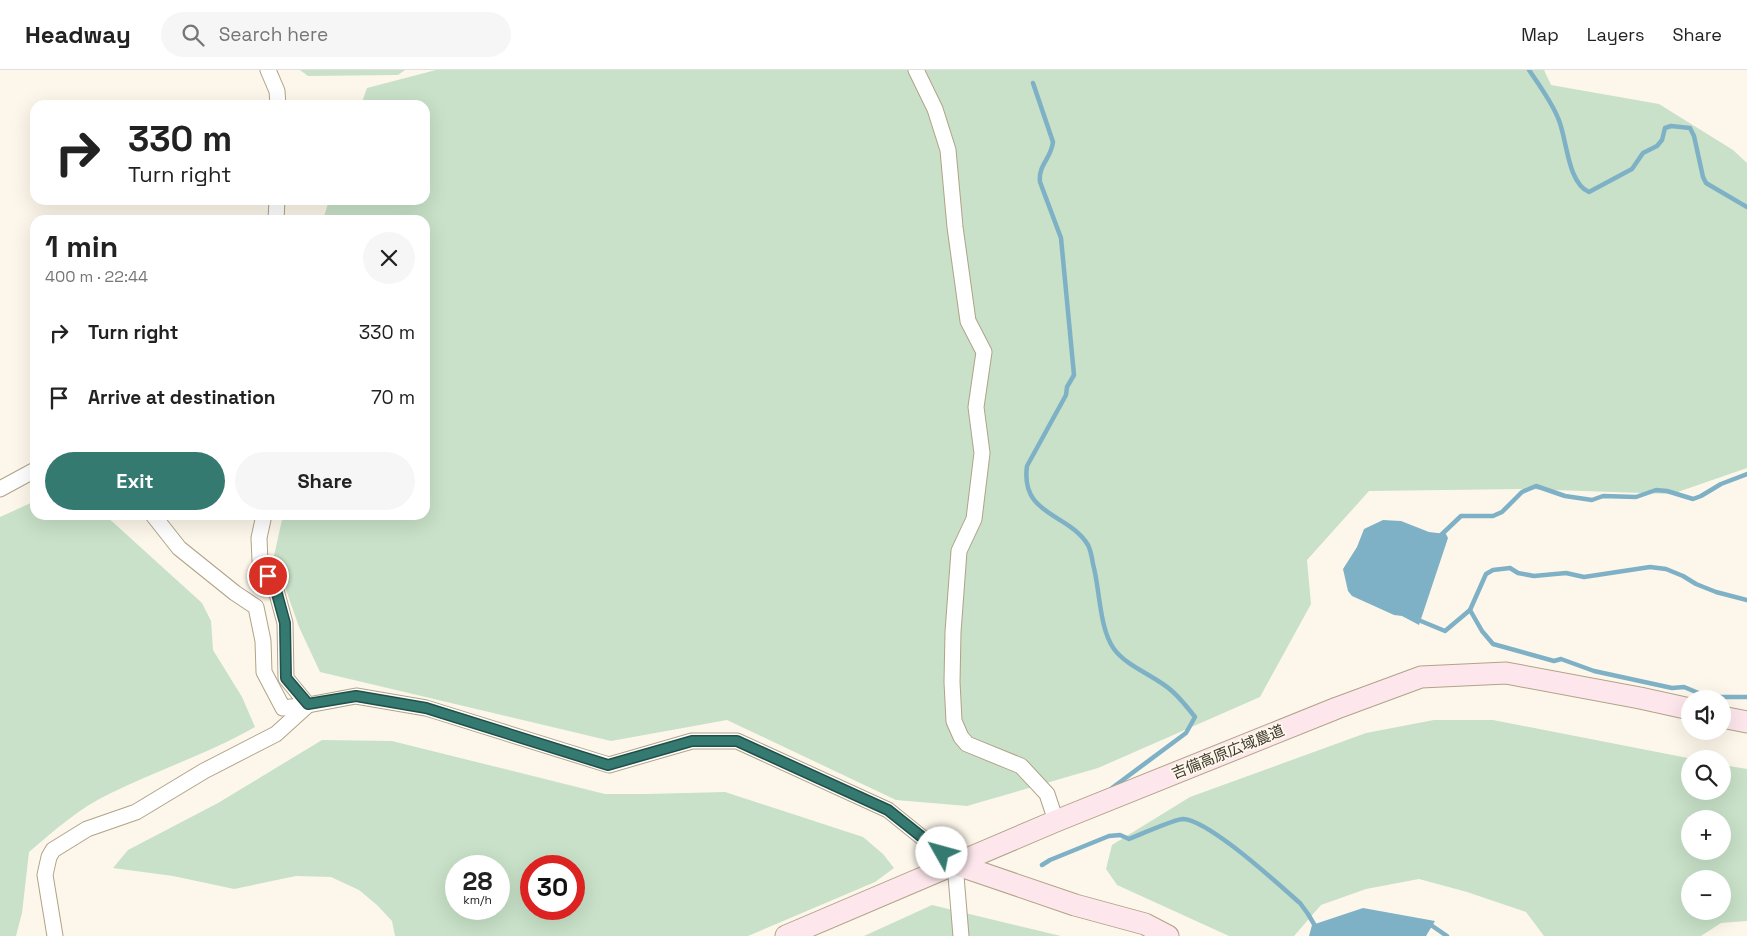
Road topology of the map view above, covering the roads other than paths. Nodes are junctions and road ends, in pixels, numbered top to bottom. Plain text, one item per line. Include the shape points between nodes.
1 (268, 70) edge
2 (916, 70) edge
3 (278, 100) edge
4 (30, 473) edge
5 (0, 489) edge
6 (157, 520) edge
7 (263, 520) edge
8 (308, 704) junction
9 (1681, 707) edge
10 (1731, 719) edge
11 (1747, 722) edge
12 (1056, 821) junction
13 (955, 864) junction
14 (55, 936) edge
15 (786, 936) edge
16 (961, 936) edge
17 (1168, 936) edge

1 - 3 street
2 - 12 street via 935,109 948,150 968,321 984,352 976,407 982,453 974,519 959,551 953,632 954,721 967,744 1021,766 1047,794
4 - 5 street
6 - 8 street via 179,548 256,607 263,642 264,672 283,708
7 - 8 street via 259,538 260,561 276,590 285,623 286,678
8 - 13 street via 356,696 426,708 608,765 692,741 737,741 888,810
8 - 14 street via 276,734 204,771 136,812 86,829 53,850 48,857 45,876
9 - 12 street, 吉備高原広域農道 via 1506,673 1421,677
10 - 11 street
12 - 13 street, 吉備高原広域農道
13 - 15 street, 吉備高原広域農道
13 - 16 street
13 - 17 street via 1075,905 1146,924

